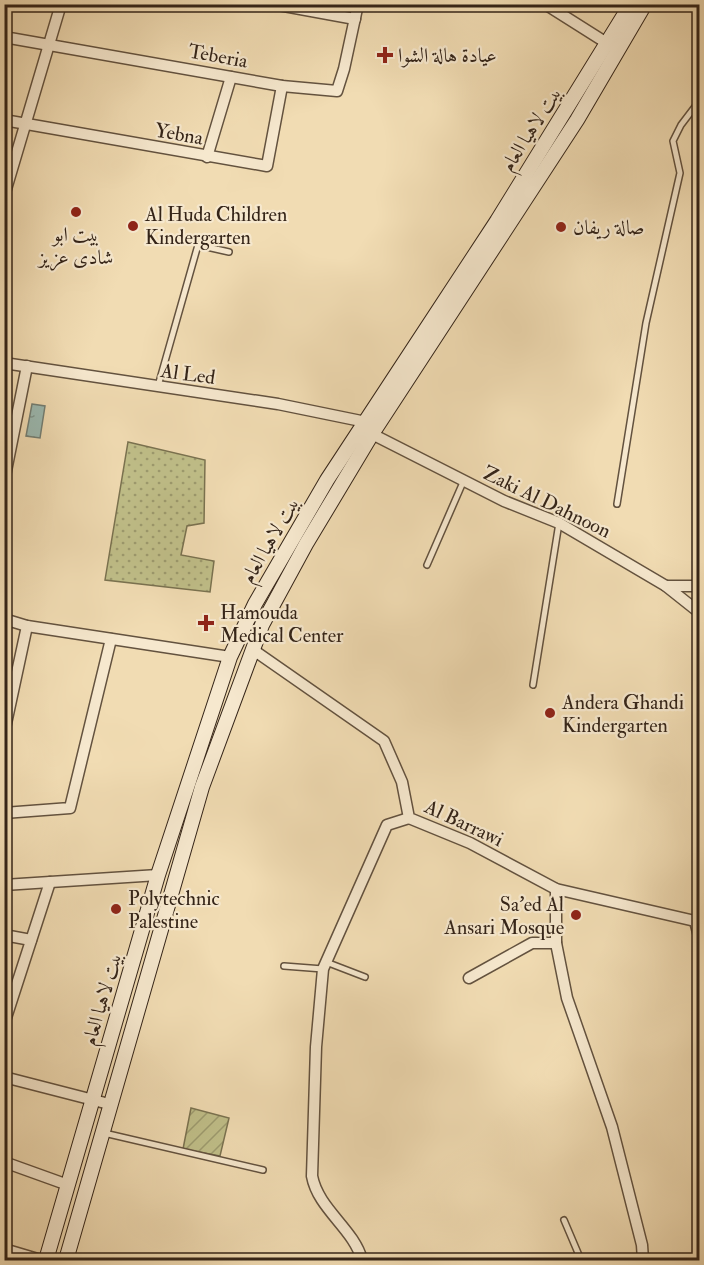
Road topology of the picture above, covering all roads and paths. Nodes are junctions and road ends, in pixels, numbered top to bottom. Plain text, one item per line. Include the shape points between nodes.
1 (61, 4) edge
2 (273, 4) edge
3 (358, 4) edge
4 (544, 4) edge
5 (631, 4) edge
6 (645, 4) edge
7 (355, 20) junction
8 (4, 37) edge
9 (48, 43) junction
10 (612, 47) junction
11 (231, 77) junction
12 (282, 86) junction
13 (699, 100) edge
14 (4, 120) edge
15 (26, 124) junction
16 (207, 157) junction
17 (4, 196) edge
18 (229, 252) dead end
19 (4, 363) edge
20 (27, 366) junction
21 (158, 388) junction
22 (369, 428) junction
23 (464, 480) junction
24 (4, 481) edge
25 (616, 504) dead end
26 (559, 523) junction
27 (427, 565) dead end
28 (666, 586) junction
29 (699, 586) edge
30 (699, 613) edge
31 (4, 618) edge
32 (27, 626) junction
33 (111, 639) junction
34 (252, 649) junction
35 (230, 657) junction
36 (533, 685) dead end
37 (4, 733) edge
38 (4, 813) edge
39 (409, 818) junction
40 (158, 875) junction
41 (50, 882) junction
42 (4, 885) edge
43 (556, 889) junction
44 (697, 920) edge
45 (4, 935) edge
46 (31, 940) junction
47 (699, 940) edge
48 (556, 943) junction
49 (324, 965) junction
50 (284, 966) dead end
51 (365, 977) dead end
52 (469, 978) dead end
53 (4, 1024) edge
54 (4, 1077) edge
55 (94, 1101) junction
56 (109, 1104) junction
57 (101, 1133) junction
58 (4, 1162) edge
59 (263, 1170) dead end
60 (68, 1185) junction
61 (564, 1220) dead end
62 (4, 1249) edge
63 (44, 1260) edge
64 (66, 1260) edge
65 (362, 1260) edge
66 (581, 1260) edge
67 (643, 1260) edge

1 - 9 street
2 - 7 street
3 - 7 street, Teberia
4 - 10 street
5 - 10 main road, بيت لاهيا العام
6 - 10 main road, بيت لاهيا العام
7 - 12 street, Teberia via 337,91
8 - 9 street, Teberia
9 - 11 street, Teberia
9 - 15 street
10 - 22 main road, بيت لاهيا العام via 577,120
11 - 12 street, Teberia
11 - 16 street
12 - 16 street, Yebna via 267,166
13 - 25 lane via 673,141 680,173 646,323
14 - 15 street, Yebna
15 - 16 street, Yebna
15 - 17 street
18 - 21 lane via 198,245
19 - 20 street, Al Led
20 - 21 street, Al Led
20 - 24 street
21 - 22 street, Al Led via 278,404
22 - 23 street, Zaki Al Dahnoon
22 - 34 main road, بيت لاهيا العام via 283,584
22 - 35 main road, بيت لاهيا العام via 298,528
23 - 26 street, Zaki Al Dahnoon
23 - 27 lane
26 - 28 street, Zaki Al Dahnoon
26 - 36 lane
28 - 29 street
28 - 30 street, Zaki Al Dahnoon
31 - 32 street
32 - 33 street
32 - 37 street
33 - 35 street
33 - 38 street via 70,808
34 - 39 street, Al Barrawi via 384,741 402,782
34 - 56 main road, بيت لاهيا العام via 202,787
35 - 40 main road, بيت لاهيا العام
39 - 43 street, Al Barrawi via 470,843
39 - 49 street via 387,825
40 - 41 street
40 - 55 main road, بيت لاهيا العام
41 - 42 street
41 - 46 street
43 - 44 street, Al Barrawi
43 - 48 street
44 - 47 street
45 - 46 street
46 - 53 street
48 - 52 street via 532,943
48 - 67 street via 567,998 612,1127
49 - 50 lane
49 - 51 lane
49 - 65 street via 316,1047 312,1176 317,1192
54 - 55 street
55 - 56 street
55 - 60 main road, بيت لاهيا العام
56 - 57 main road, بيت لاهيا العام
57 - 59 lane
57 - 64 main road, بيت لاهيا العام
58 - 60 street
60 - 63 main road, بيت لاهيا العام
61 - 66 lane
62 - 63 street

